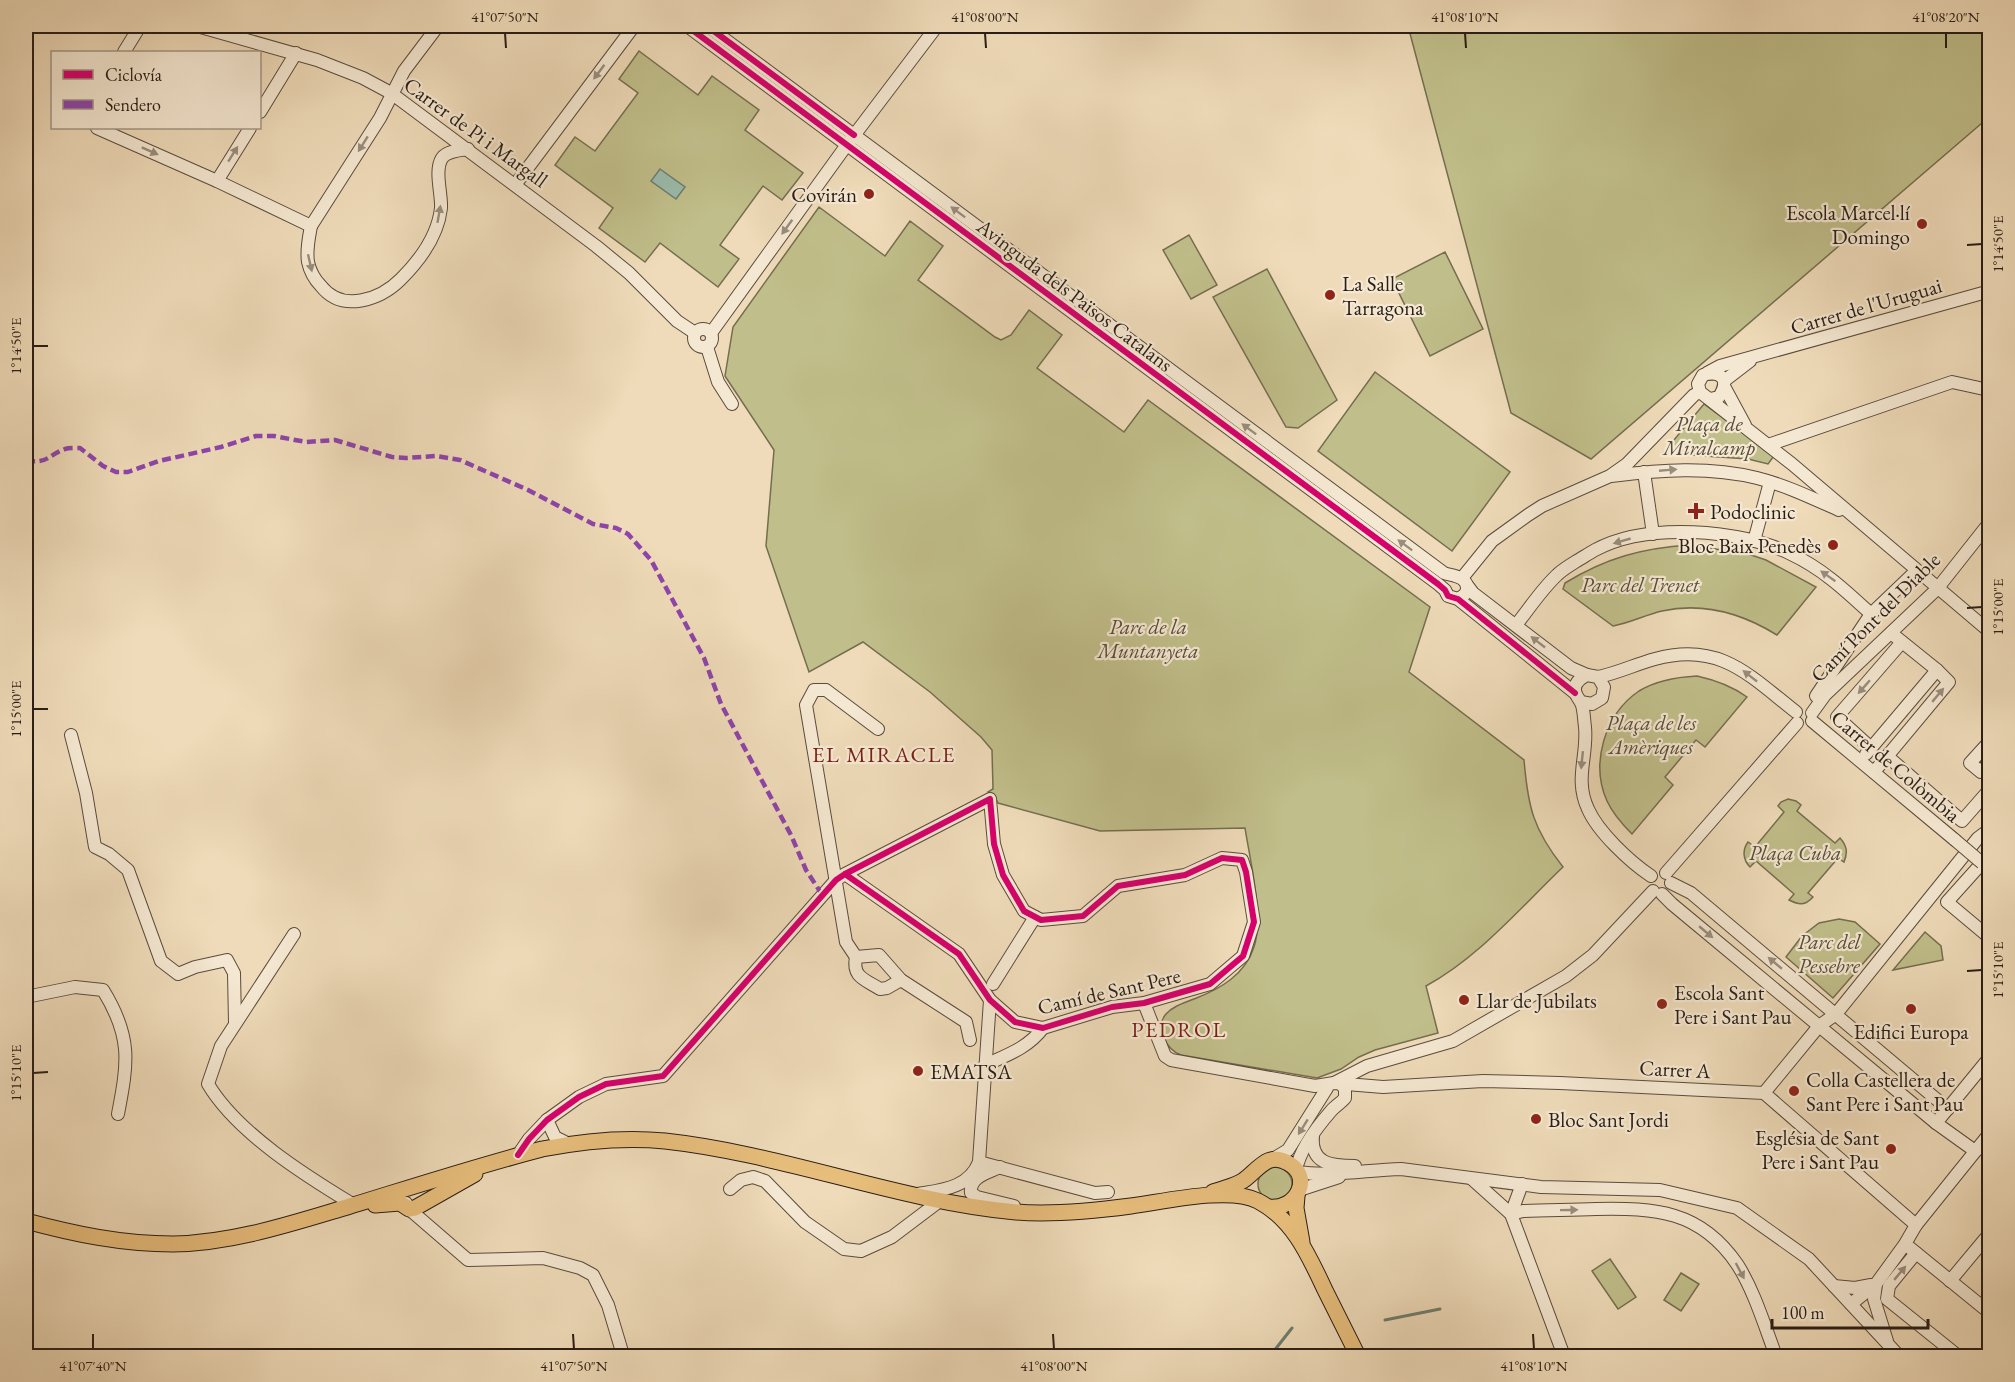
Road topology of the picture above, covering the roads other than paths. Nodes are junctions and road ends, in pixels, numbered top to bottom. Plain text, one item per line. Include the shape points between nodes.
1 (140, 26) edge
2 (197, 26) edge
3 (438, 26) edge
4 (634, 26) edge
5 (687, 26) edge
6 (707, 26) edge
7 (937, 26) edge
8 (125, 51) edge
9 (296, 53) junction
10 (391, 93) junction
11 (261, 110) edge
12 (99, 129) edge
13 (249, 129) edge
14 (850, 140) junction
15 (468, 149) junction
16 (217, 181) junction
17 (515, 185) junction
18 (311, 226) junction
19 (1989, 291) edge
20 (695, 333) junction
21 (711, 333) junction
22 (707, 347) junction
23 (1754, 358) junction
24 (1703, 375) junction
25 (1724, 384) junction
26 (1989, 394) edge
27 (1705, 396) junction
28 (732, 404) dead end
29 (1747, 429) junction
30 (1768, 445) junction
31 (1644, 472) junction
32 (1610, 476) junction
33 (1770, 482) junction
34 (1849, 514) junction
35 (1989, 522) edge
36 (1653, 534) junction
37 (1754, 541) junction
38 (1916, 570) junction
39 (1461, 580) junction
40 (1937, 589) junction
41 (1445, 590) junction
42 (1458, 598) junction
43 (1871, 614) junction
44 (1516, 626) junction
45 (1988, 626) edge
46 (1891, 633) junction
47 (1902, 642) junction
48 (1937, 670) junction
49 (1592, 676) junction
50 (1578, 697) junction
51 (1805, 715) junction
52 (878, 729) dead end
53 (71, 735) dead end
54 (1989, 741) edge
55 (1872, 748) junction
56 (1887, 756) junction
57 (1860, 761) junction
58 (1987, 771) edge
59 (1874, 772) junction
60 (1989, 789) edge
61 (1989, 829) edge
62 (1986, 863) edge
63 (1989, 874) edge
64 (1651, 876) junction
65 (840, 877) junction
66 (1669, 878) junction
67 (1658, 892) junction
68 (1691, 893) junction
69 (1680, 911) junction
70 (1035, 917) junction
71 (294, 934) dead end
72 (1989, 938) edge
73 (856, 957) junction
74 (901, 980) junction
75 (993, 984) dead end
76 (26, 997) edge
77 (990, 1000) junction
78 (1144, 1003) junction
79 (1836, 1014) junction
80 (235, 1023) junction
81 (1819, 1026) junction
82 (1043, 1028) junction
83 (970, 1040) dead end
84 (1989, 1057) edge
85 (985, 1065) junction
86 (1372, 1067) junction
87 (1383, 1087) junction
88 (1335, 1091) junction
89 (1764, 1093) junction
90 (1948, 1109) junction
91 (118, 1114) dead end
92 (548, 1120) junction
93 (1936, 1123) junction
94 (1989, 1133) edge
95 (534, 1134) junction
96 (1314, 1134) junction
97 (569, 1144) junction
98 (1989, 1144) edge
99 (542, 1149) junction
100 (1975, 1150) junction
101 (518, 1155) junction
102 (1273, 1159) junction
103 (497, 1161) junction
104 (979, 1162) junction
105 (1000, 1167) junction
106 (1380, 1169) junction
107 (1255, 1170) junction
108 (1296, 1171) junction
109 (1346, 1174) junction
110 (1471, 1178) junction
111 (1522, 1185) junction
112 (954, 1187) junction
113 (406, 1189) junction
114 (730, 1189) dead end
115 (1108, 1192) dead end
116 (971, 1193) junction
117 (1298, 1193) junction
118 (914, 1194) junction
119 (1204, 1195) junction
120 (941, 1200) junction
121 (1264, 1204) junction
122 (354, 1205) junction
123 (415, 1211) junction
124 (1047, 1213) junction
125 (1511, 1214) junction
126 (26, 1221) edge
127 (1916, 1225) junction
128 (1989, 1233) edge
129 (1905, 1244) junction
130 (1303, 1245) junction
131 (1916, 1253) junction
132 (1950, 1281) junction
133 (1876, 1284) junction
134 (1834, 1286) junction
135 (1874, 1299) junction
136 (1851, 1304) junction
137 (1989, 1313) edge
138 (1889, 1345) junction
139 (624, 1356) edge
140 (1358, 1356) edge
141 (1564, 1356) edge
142 (1776, 1356) edge
143 (1899, 1356) edge
144 (1958, 1356) edge

1 - 8 street
2 - 9 street, Carrer de Pi i Margall
3 - 10 street
4 -> 17 street
5 - 14 street, Avinguda dels Països Catalans
6 - 14 street, Avinguda dels Països Catalans
7 - 14 street
9 - 10 street, Carrer de Pi i Margall via 342,68
9 - 11 street
10 - 15 street, Carrer de Pi i Margall
10 -> 18 street via 380,118
12 -> 16 street
16 -> 13 street
14 -> 21 street
39 -> 14 street, Avinguda dels Països Catalans via 1438,569
14 - 41 street, Avinguda dels Països Catalans
15 - 17 street, Carrer de Pi i Margall
18 -> 15 street via 309,264 326,293 342,301 358,302 390,289 432,238 441,207 442,158
16 - 18 street
17 - 20 street, Carrer de Pi i Margall via 629,273 677,321
19 - 23 street, Carrer de l'Uruguai
20 - 21 street via 703,329
20 - 22 street via 696,345
21 - 22 street
22 - 28 street via 718,381
23 - 24 street via 1720,366
23 - 25 street
24 - 25 street via 1720,375
24 - 27 street via 1698,384
25 - 27 street via 1719,397
25 - 29 street
26 - 30 street via 1984,389 1952,382
27 - 29 street
27 - 32 street via 1694,396 1627,464
29 - 30 street
30 - 34 street
31 - 32 street
31 -> 33 street via 1707,470
31 - 36 street
32 - 39 street via 1528,515 1492,541
33 - 34 street
33 - 37 street
34 - 38 street
35 - 40 street, Camí Pont del Diable
36 - 37 street via 1693,531
36 -> 44 street via 1596,549 1558,574
43 -> 37 street via 1831,577 1792,554
38 - 40 street
38 - 43 street
39 - 41 street via 1446,583
39 - 42 street via 1464,595
39 - 44 street, Avinguda dels Països Catalans
40 - 45 street
40 - 46 street, Camí Pont del Diable
41 - 42 street, Avinguda dels Països Catalans via 1448,596
42 - 50 street
43 - 51 street
49 -> 44 street, Avinguda dels Països Catalans via 1571,668
46 - 47 street
46 - 51 street, Camí Pont del Diable
47 - 48 street
47 -> 55 street via 1837,717
48 - 55 street
56 -> 48 street via 1949,682
49 - 50 street via 1577,682
49 - 50 street via 1604,687 1602,698 1592,704
51 -> 49 street, Carrer de Colòmbia via 1738,667 1707,656 1666,656
50 -> 64 street via 1586,731 1581,767 1588,809 1600,829
51 - 57 street, Carrer de Colòmbia
51 - 66 street, Camí Pont del Diable
52 - 65 street via 826,690 814,690 806,705
53 - 80 street via 95,847 128,870 160,961 178,974 227,960 234,973
54 - 58 street via 1971,763
55 - 57 street
56 - 59 street
56 - 60 street, Carrer de Colòmbia via 1962,821
57 - 59 street, Carrer de Colòmbia
59 - 62 street, Carrer de Colòmbia, bridge
61 - 79 street
62 - 63 street, Carrer de Colòmbia
62 - 72 street via 1947,902
64 - 66 street via 1658,871
64 - 67 street via 1649,884
65 - 70 street via 990,799 994,844 1003,875 1024,911
65 - 73 street via 846,942
65 - 77 street, Camí de Sant Pere via 959,954
65 - 92 street via 663,1076 606,1084 579,1096
66 - 67 street via 1669,890
66 - 68 street
67 - 69 street
67 - 86 street via 1574,970 1453,1041
68 - 69 street
79 -> 68 street
69 -> 81 street
70 - 75 street
70 - 78 street, Camí de Sant Pere via 1041,920 1083,916 1118,886 1185,875 1222,858 1242,860 1254,922 1242,956 1210,984
71 - 80 street
73 - 74 street via 879,955
73 - 74 street via 857,975 880,989
74 - 83 street via 966,1022
76 - 91 street via 75,987 103,990 126,1044 125,1080
77 - 82 street, Camí de Sant Pere via 1015,1022
77 - 85 street
78 - 82 street, Camí de Sant Pere via 1112,1007
78 - 88 street via 1165,1056 1171,1060
79 - 81 street
79 - 90 street
80 - 122 street via 221,1046 208,1084 216,1097 299,1171
81 - 89 street
81 - 93 street
82 - 85 street, Camí de Sant Pere via 1023,1047
84 - 90 street
85 - 104 street
86 - 87 street via 1369,1080
86 - 88 street
86 - 88 street via 1366,1066
87 - 88 street, Carrer A
87 - 88 street, Carrer A
87 - 89 street, Carrer A via 1494,1082
88 - 96 street via 1332,1108
88 -> 102 street via 1288,1150
89 - 127 street
90 - 93 street
92 - 95 street
92 - 97 street via 555,1137
92 - 99 street
93 - 100 street
94 - 100 street
95 - 99 street
95 - 101 street
96 - 106 street via 1314,1153 1324,1162
96 - 108 street via 1298,1160
97 - 99 main road
97 - 118 main road via 621,1140 681,1143
98 - 100 street
99 - 101 main road
100 - 127 street
101 - 103 main road
102 - 107 main road
102 - 108 main road via 1286,1161
103 - 113 main road
103 - 123 main road
104 - 105 street
104 - 112 street via 973,1174
105 - 115 street via 1095,1193
105 - 116 street via 977,1178 971,1184
106 - 109 street
106 - 110 street
107 - 119 main road via 1243,1181
107 - 121 main road via 1251,1186
108 - 109 street
108 - 117 main road
109 - 117 street
110 - 111 street
110 - 125 street
111 - 125 street
111 - 134 street via 1660,1190 1737,1208 1809,1259
112 - 116 street
112 - 118 street
113 - 122 main road
113 - 123 street via 405,1199
114 - 120 street via 753,1177 765,1181 805,1222 844,1249 861,1251 892,1237
116 - 124 street
117 - 121 main road via 1285,1206
117 - 130 main road via 1296,1208
118 - 120 main road
119 - 121 main road via 1246,1197
119 - 124 main road via 1119,1208
120 - 124 main road
121 - 130 main road via 1280,1215
122 - 123 main road via 400,1203
122 - 126 main road via 236,1237 175,1244 105,1239
123 - 139 street via 468,1260 543,1258 593,1275 608,1305
125 - 141 street
125 -> 142 street via 1639,1208 1669,1213 1697,1226 1720,1243 1737,1265
127 - 129 street
128 - 132 street
129 - 131 street
129 - 133 street
130 - 140 main road
131 - 132 street
144 -> 131 street via 1887,1299 1889,1286
132 - 137 street
133 - 134 street
133 - 135 street
133 - 136 street
134 - 136 street
135 - 136 street via 1862,1306
135 - 138 street
136 - 138 street
138 - 143 street

